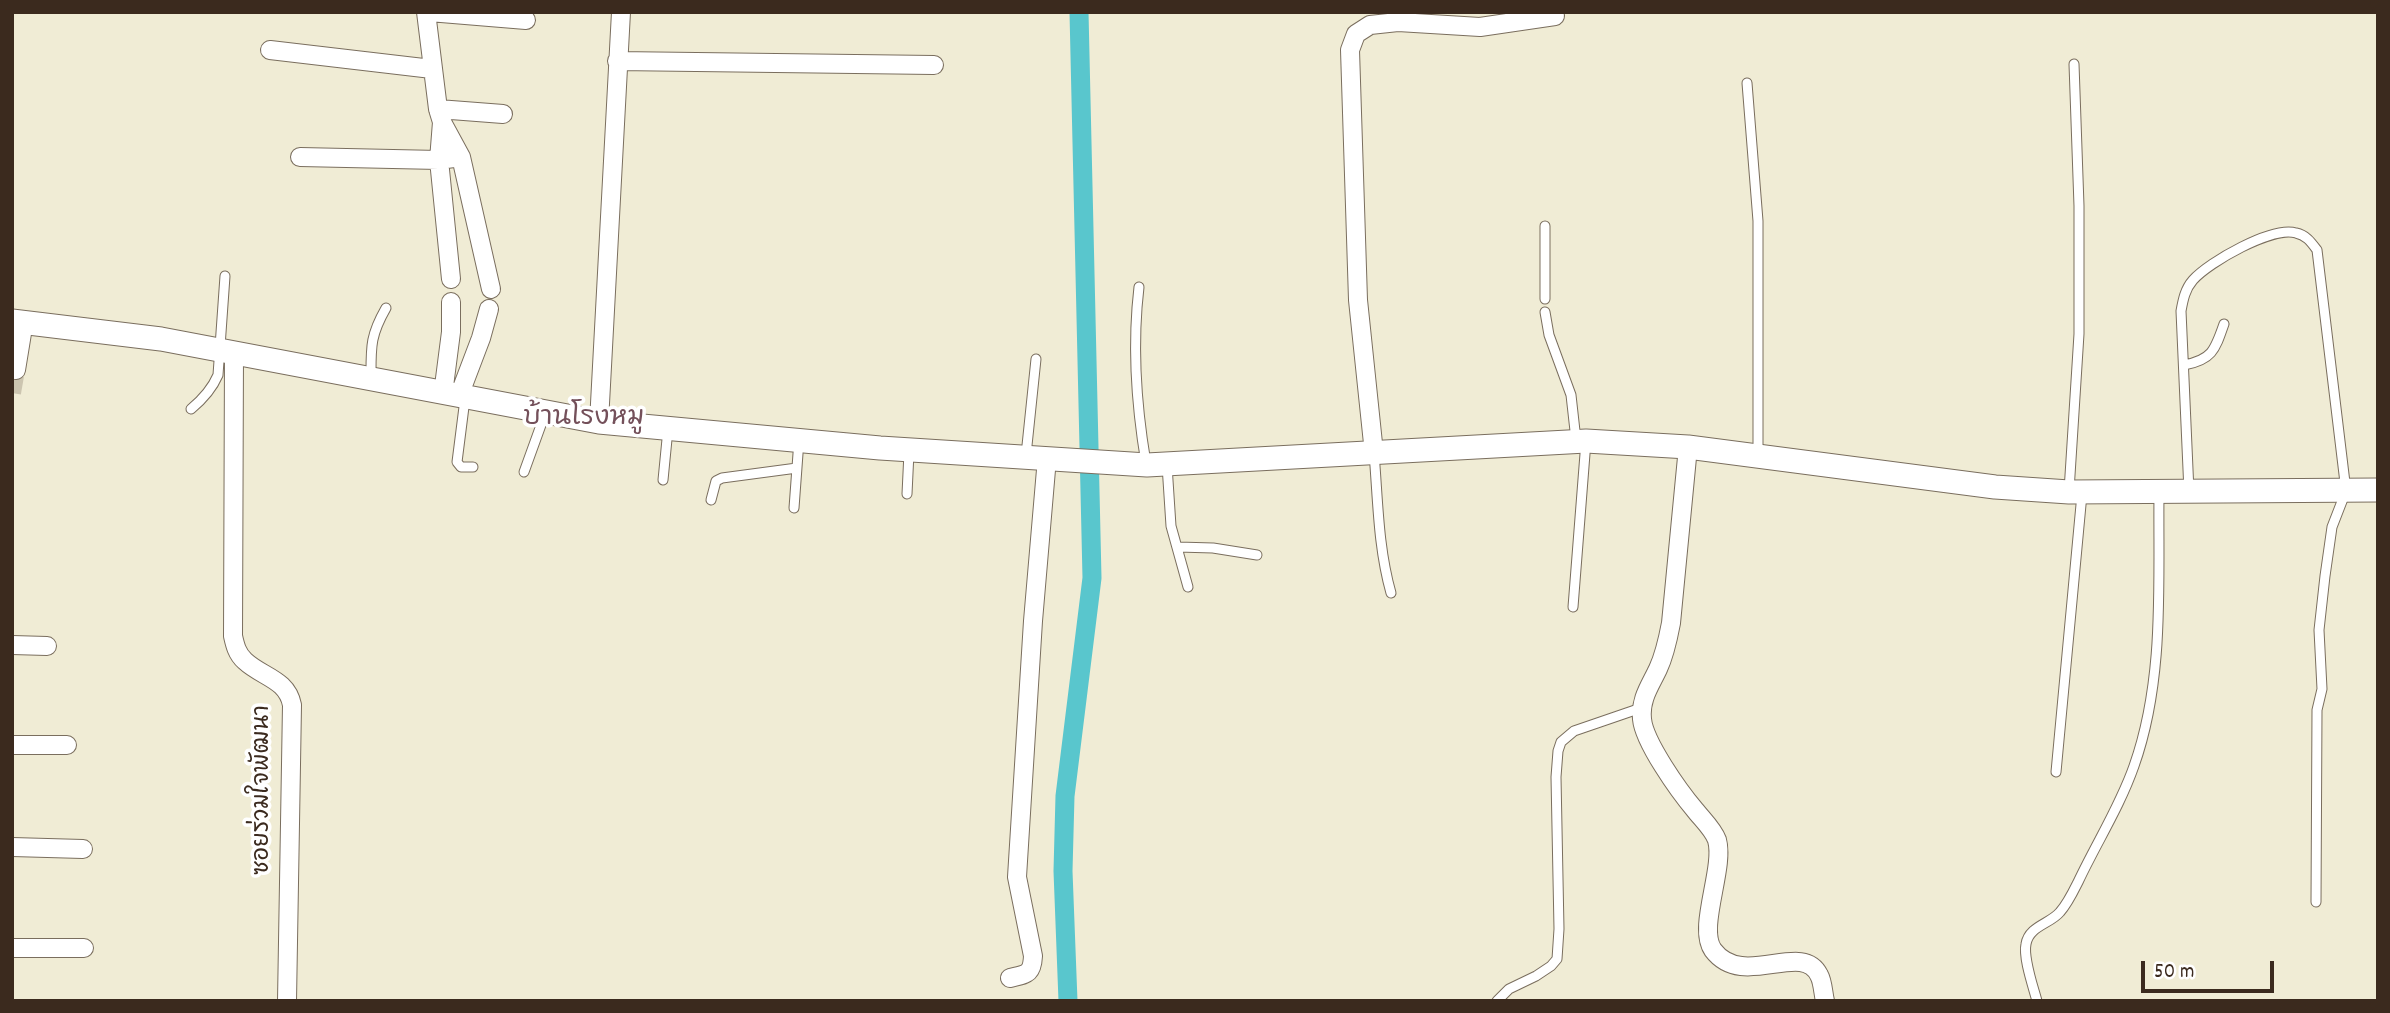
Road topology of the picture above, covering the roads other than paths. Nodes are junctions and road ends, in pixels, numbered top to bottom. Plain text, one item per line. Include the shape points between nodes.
1 (428, 12) edge
2 (621, 12) edge
3 (1555, 16) dead end
4 (526, 20) dead end
5 (270, 50) dead end
6 (617, 61) junction
7 (2074, 64) dead end
8 (934, 65) dead end
9 (432, 69) junction
10 (1747, 83) dead end
11 (503, 114) dead end
12 (440, 115) junction
13 (300, 157) dead end
14 (461, 157) junction
15 (439, 160) junction
16 (1545, 226) dead end
17 (225, 276) dead end
18 (451, 279) dead end
19 (1139, 287) dead end
20 (491, 289) dead end
21 (1545, 299) dead end
22 (451, 302) dead end
23 (386, 308) dead end
24 (489, 309) dead end
25 (1545, 312) dead end
26 (18, 321) edge
27 (2224, 324) dead end
28 (227, 352) junction
29 (1036, 359) dead end
30 (2184, 365) junction
31 (16, 370) dead end
32 (371, 379) junction
33 (456, 396) junction
34 (191, 409) dead end
35 (546, 412) junction
36 (599, 422) junction
37 (668, 428) junction
38 (799, 440) junction
39 (1581, 442) junction
40 (1688, 447) junction
41 (909, 450) junction
42 (1374, 453) junction
43 (1758, 456) junction
44 (1037, 458) junction
45 (1149, 464) junction
46 (473, 467) dead end
47 (797, 468) junction
48 (524, 472) dead end
49 (663, 480) dead end
50 (2378, 490) edge
51 (2346, 491) junction
52 (2075, 492) junction
53 (2159, 492) junction
54 (2189, 492) junction
55 (907, 494) dead end
56 (712, 500) dead end
57 (793, 508) dead end
58 (1178, 547) junction
59 (1257, 555) dead end
60 (1188, 587) dead end
61 (1391, 593) dead end
62 (1573, 607) dead end
63 (12, 645) edge
64 (47, 646) dead end
65 (1642, 708) junction
66 (12, 745) edge
67 (67, 746) dead end
68 (2056, 772) dead end
69 (12, 847) edge
70 (83, 849) dead end
71 (2316, 902) dead end
72 (12, 948) edge
73 (85, 948) dead end
74 (1010, 978) dead end
75 (287, 1001) edge
76 (1497, 1001) edge
77 (1825, 1001) edge
78 (2036, 1001) edge

1 - 4 street
1 - 9 street
2 - 6 street
3 - 42 street via 1479,27 1370,24 1356,34 1350,50 1355,241
5 - 9 street
6 - 8 street
6 - 36 street
7 - 52 lane via 2079,206 2079,334 2072,415
9 - 12 street
10 - 43 lane via 1759,232
11 - 12 street
12 - 14 street
12 - 15 street
13 - 15 street
14 - 15 street
14 - 20 street
15 - 18 street
16 - 21 lane
17 - 28 lane
19 - 45 lane via 1135,350 1140,426
22 - 33 street
23 - 32 lane via 371,345
24 - 33 street
25 - 39 lane
26 - 28 street
26 - 31 street
27 - 30 lane via 2211,355
28 - 32 street
28 - 34 lane via 213,386
28 - 75 street, ซอยร่วมใจพัฒนา via 233,636 243,660 287,689 292,705
29 - 44 lane
30 - 51 lane via 2181,311 2192,281 2240,247 2266,237 2294,232 2309,239 2317,250
30 - 54 lane
32 - 33 street
33 - 35 street
33 - 46 lane via 457,463
35 - 36 street
35 - 48 lane
36 - 37 street
37 - 38 street
37 - 49 lane
38 - 41 street
38 - 47 lane
39 - 40 street
39 - 42 street
39 - 62 lane
40 - 43 street
40 - 65 street via 1668,644
41 - 44 street
41 - 55 lane
42 - 45 street
42 - 61 lane via 1379,529
43 - 52 street via 1995,487
44 - 45 street
44 - 74 street via 1033,621 1017,877 1033,956 1027,973
45 - 58 lane
47 - 56 lane via 722,478 716,481
47 - 57 lane
50 - 51 street
51 - 54 street
51 - 71 lane via 2332,527 2319,630 2322,689 2317,710
52 - 53 street
52 - 68 lane
53 - 54 street
53 - 78 lane via 2154,681 2146,723 2122,798 2071,896 2059,913 2029,935 2026,953
58 - 59 lane
58 - 60 lane
63 - 64 street
65 - 76 lane via 1574,731 1562,742 1556,778 1557,959 1536,976 1508,989
65 - 77 street via 1651,744 1717,840 1708,934 1714,951 1734,966 1749,968 1804,962 1820,976
66 - 67 street
69 - 70 street
72 - 73 street

